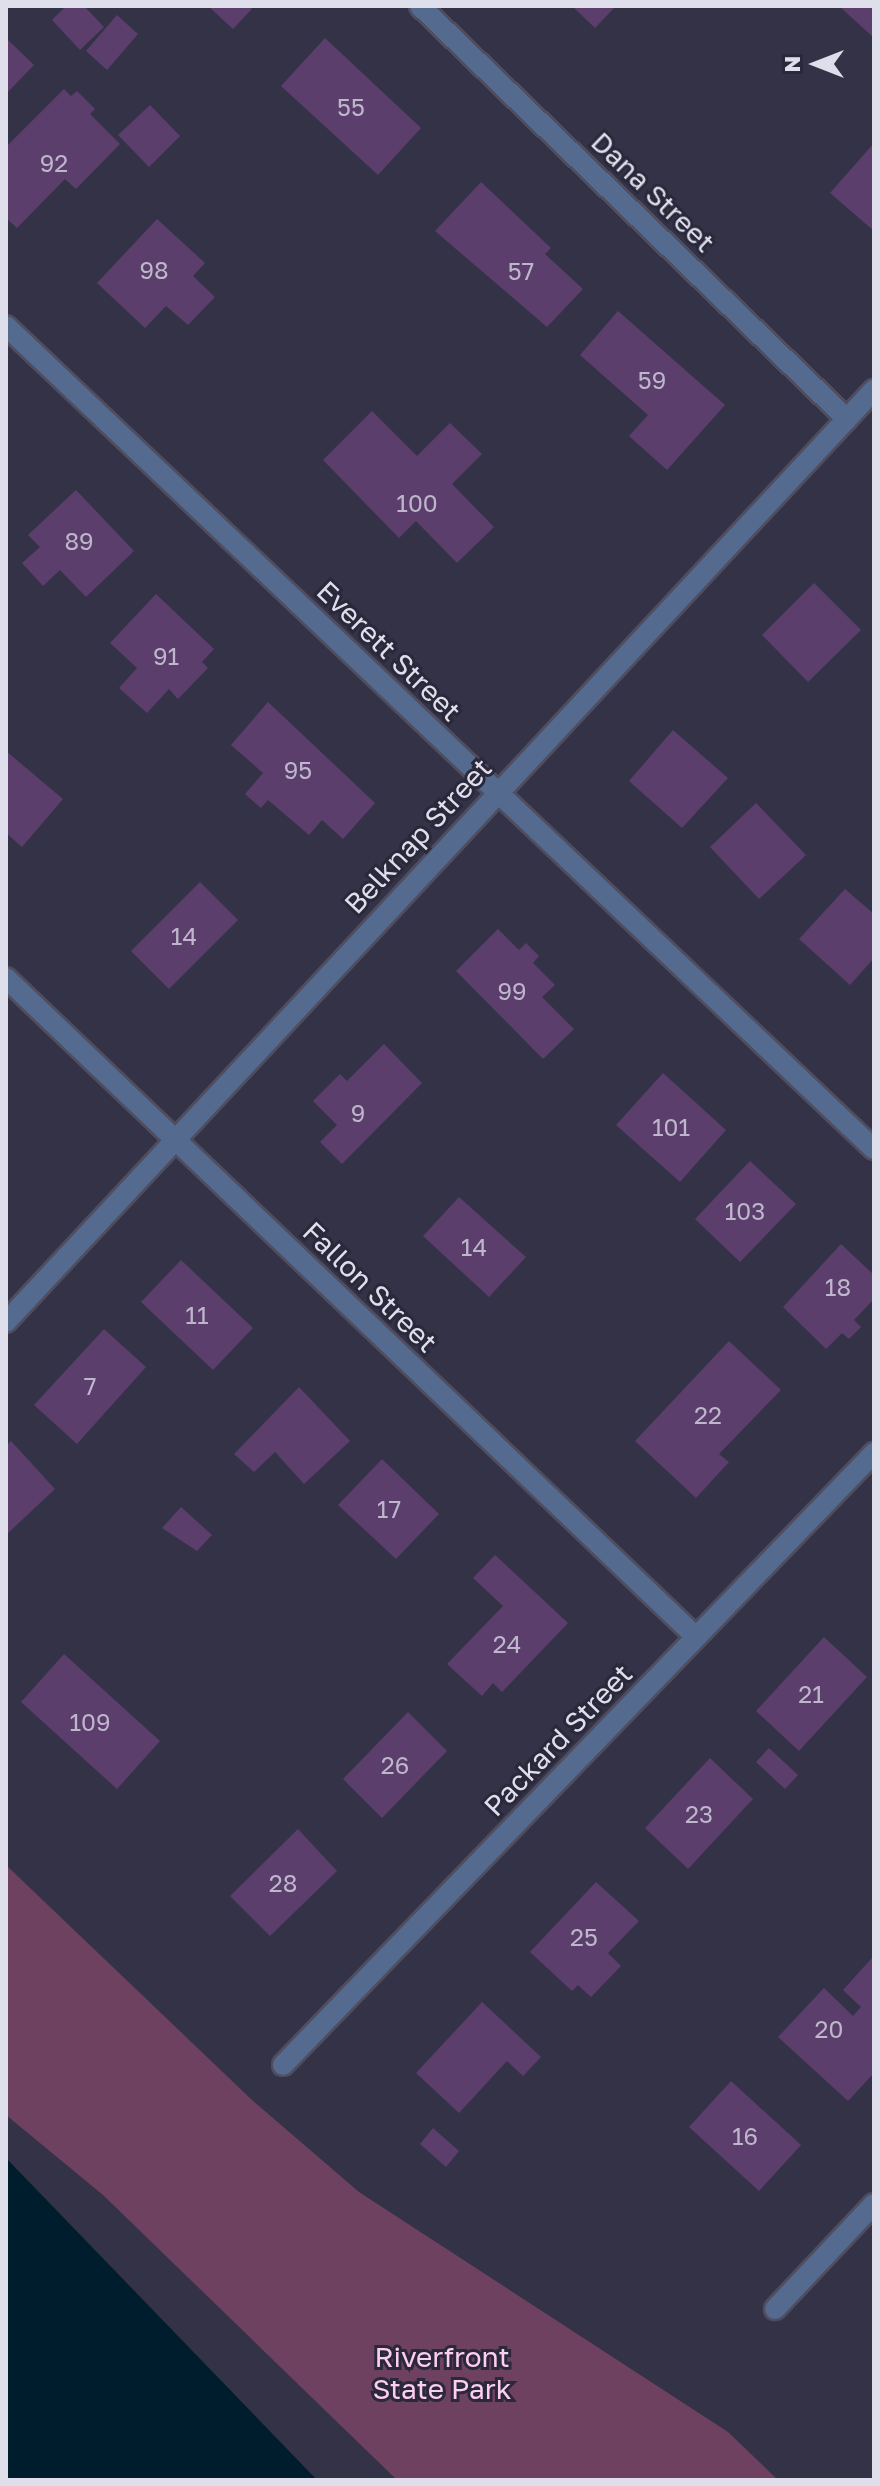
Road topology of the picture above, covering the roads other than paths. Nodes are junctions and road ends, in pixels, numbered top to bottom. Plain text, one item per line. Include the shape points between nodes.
1 (420, 6) edge
2 (6, 326) edge
3 (874, 390) edge
4 (847, 419) junction
5 (498, 792) junction
6 (6, 978) edge
7 (174, 1138) junction
8 (874, 1149) edge
9 (6, 1322) edge
10 (874, 1453) edge
11 (696, 1637) junction
12 (283, 2065) dead end
13 (874, 2204) edge
14 (775, 2309) dead end

1 - 4 street, Dana Street
2 - 5 street, Everett Street
3 - 4 street, Belknap Street
4 - 5 street, Belknap Street
5 - 7 street, Belknap Street
5 - 8 street, Everett Street
6 - 7 street, Fallon Street
7 - 9 street, Belknap Street
7 - 11 street, Fallon Street
10 - 11 street, Packard Street
11 - 12 street, Packard Street
13 - 14 street

